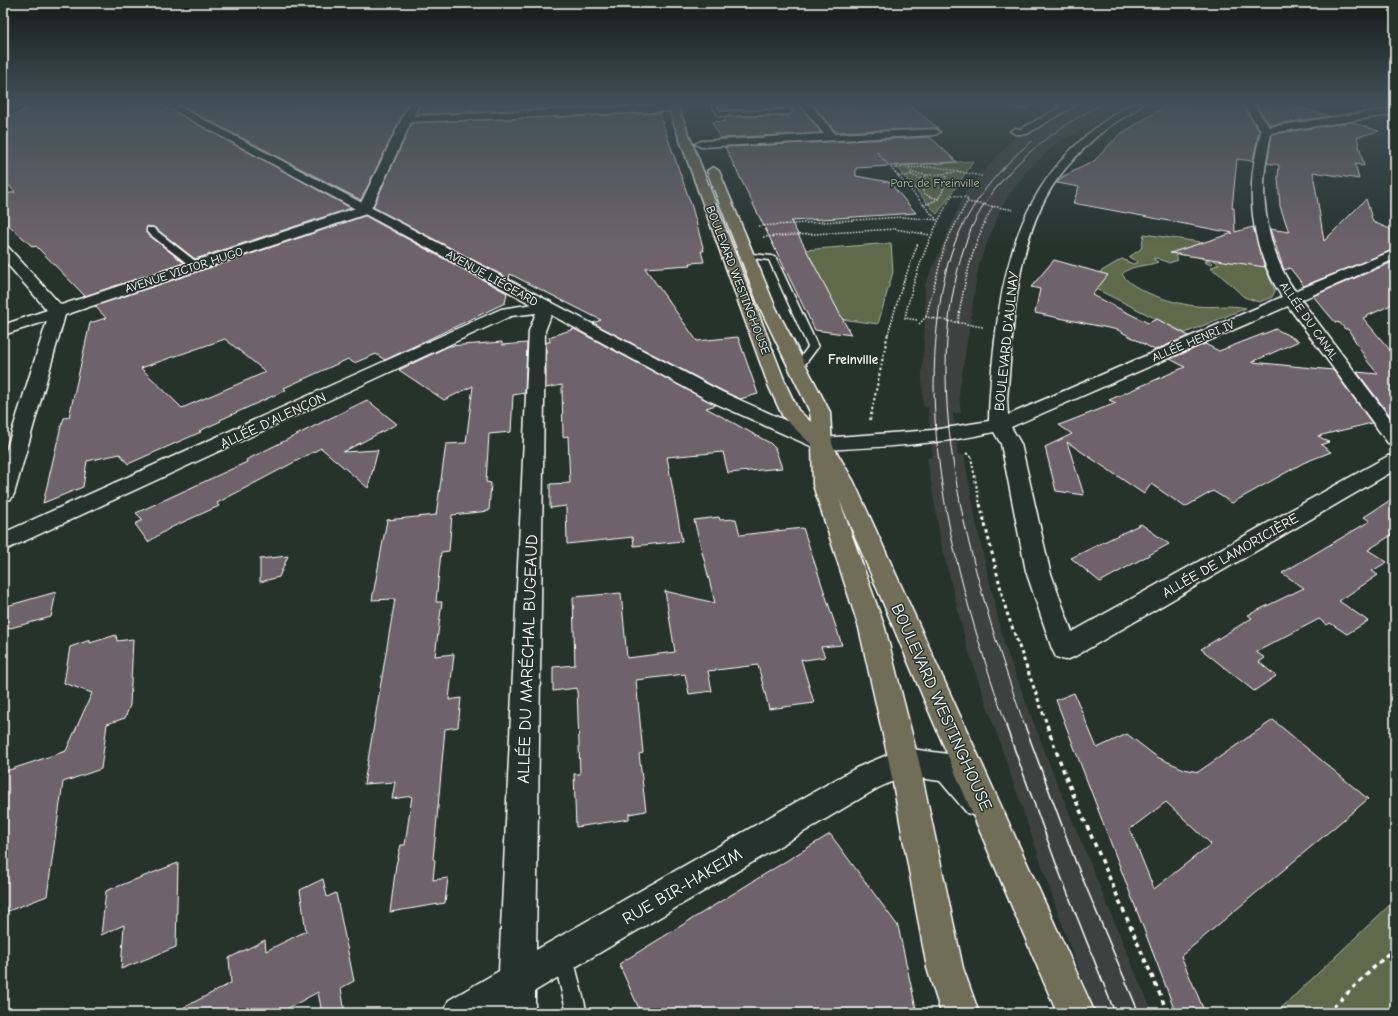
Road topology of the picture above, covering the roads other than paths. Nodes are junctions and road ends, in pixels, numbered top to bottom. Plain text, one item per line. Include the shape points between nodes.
1 (255, 151) edge
2 (392, 151) edge
3 (693, 151) edge
4 (704, 151) edge
5 (1076, 151) edge
6 (1263, 151) edge
7 (364, 210) junction
8 (150, 230) dead end
9 (3, 250) edge
10 (746, 255) junction
11 (1391, 256) edge
12 (196, 266) junction
13 (1293, 299) junction
14 (546, 307) junction
15 (58, 312) junction
16 (3, 330) edge
17 (797, 369) junction
18 (999, 424) junction
19 (1395, 439) edge
20 (822, 444) junction
21 (1395, 461) edge
22 (3, 494) edge
23 (3, 543) edge
24 (1065, 649) joint
25 (904, 762) junction
26 (992, 818) junction
27 (563, 955) junction
28 (517, 996) edge
29 (462, 1013) edge
30 (577, 1013) edge
31 (960, 1013) edge
32 (1076, 1013) edge

1 - 7 street, AVENUE LIÉGEARD
2 - 7 street
3 - 20 main road, BOULEVARD WESTINGHOUSE via 778,387 790,413
4 - 10 main road, BOULEVARD WESTINGHOUSE
5 - 18 street, BOULEVARD D'AULNAY via 1037,199 1019,243 1009,288 998,399
6 - 13 street, ALLÉE DU CANAL via 1258,191 1260,214 1268,251 1280,280
7 - 12 street, AVENUE VICTOR HUGO
7 - 14 street, AVENUE LIÉGEARD
8 - 12 lane
9 - 15 street
10 - 17 main road, BOULEVARD WESTINGHOUSE
10 - 17 lane via 772,258 813,347
11 - 13 street, ALLÉE HENRI IV
12 - 15 street, AVENUE VICTOR HUGO
13 - 18 street, ALLÉE HENRI IV via 1074,392 1033,412
13 - 19 street, ALLÉE DU CANAL via 1298,310
14 - 20 street, AVENUE LIÉGEARD via 715,396
14 - 23 street, ALLÉE D'ALENÇON via 507,312
14 - 28 street, ALLÉE DU MARÉCHAL BUGEAUD via 538,331
15 - 16 street, AVENUE VICTOR HUGO
15 - 22 street
17 - 20 main road, BOULEVARD WESTINGHOUSE via 820,412
18 - 20 street, ALLÉE HENRI IV via 949,435
18 - 24 street, BOULEVARD D'AULNAY via 1011,444 1038,571
20 - 25 main road, BOULEVARD WESTINGHOUSE via 824,485 872,628
20 - 26 main road, BOULEVARD WESTINGHOUSE via 846,488
21 - 24 street, ALLÉE DE LAMORICIÈRE
25 - 26 street via 948,768
25 - 27 street, RUE BIR-HAKEIM via 867,778
25 - 31 main road, BOULEVARD WESTINGHOUSE via 945,968
26 - 32 main road, BOULEVARD WESTINGHOUSE
27 - 28 street, RUE BIR-HAKEIM
27 - 30 lane
28 - 29 street, RUE BIR-HAKEIM

